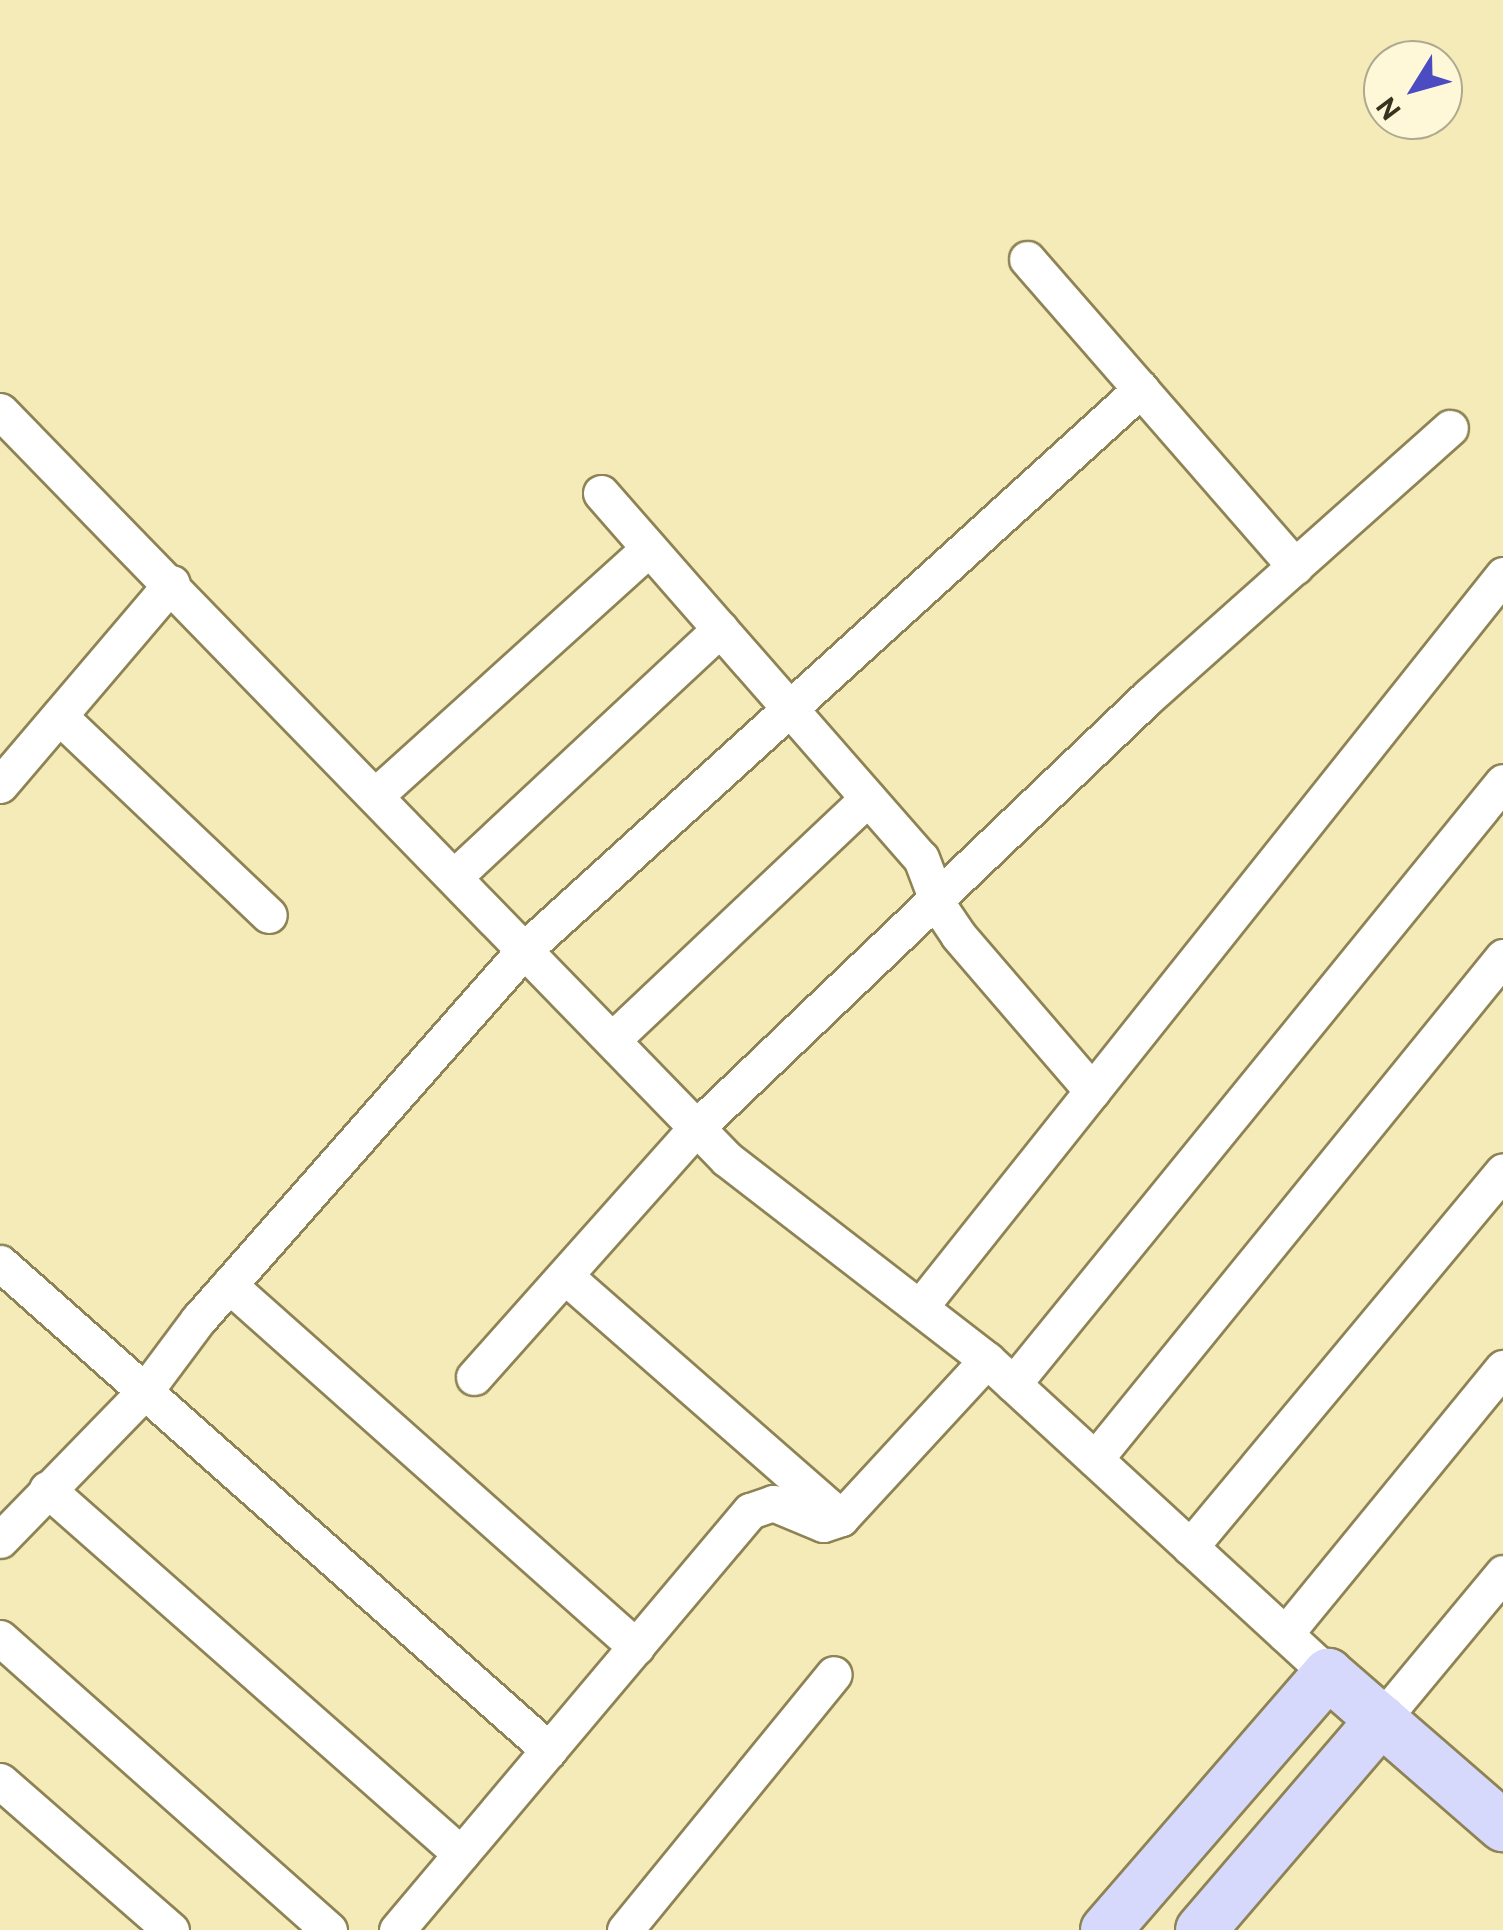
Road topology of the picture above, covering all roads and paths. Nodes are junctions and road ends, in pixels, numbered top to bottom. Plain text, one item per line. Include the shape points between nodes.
1 (1027, 259) dead end
2 (1141, 390) junction
3 (0, 411) edge
4 (1450, 428) dead end
5 (601, 493) dead end
6 (649, 548) junction
7 (1295, 566) junction
8 (1503, 576) edge
9 (172, 583) junction
10 (720, 629) junction
11 (791, 710) junction
12 (59, 716) junction
13 (1503, 782) edge
14 (0, 785) edge
15 (376, 796) junction
16 (868, 798) junction
17 (454, 877) junction
18 (936, 896) junction
19 (269, 915) dead end
20 (524, 950) junction
21 (1503, 957) edge
22 (612, 1040) junction
23 (1092, 1091) junction
24 (697, 1127) junction
25 (1503, 1171) edge
26 (0, 1263) edge
27 (564, 1276) junction
28 (229, 1285) junction
29 (920, 1308) junction
30 (1503, 1368) edge
31 (1000, 1372) junction
32 (474, 1377) dead end
33 (145, 1391) junction
34 (1095, 1459) junction
35 (47, 1488) junction
36 (841, 1518) junction
37 (0, 1540) edge
38 (1190, 1547) junction
39 (1503, 1573) edge
40 (1285, 1634) junction
41 (0, 1638) edge
42 (636, 1647) junction
43 (834, 1674) dead end
44 (1328, 1674) junction
45 (1382, 1720) junction
46 (550, 1750) junction
47 (0, 1782) edge
48 (1503, 1826) edge
49 (461, 1854) junction
50 (172, 1930) edge
51 (329, 1930) edge
52 (398, 1930) edge
53 (625, 1930) edge
54 (1106, 1930) edge
55 (1200, 1930) edge

1 - 2 street
2 - 7 street
2 - 11 street
3 - 9 street
4 - 7 street
5 - 6 street
6 - 10 street
6 - 15 street
7 - 18 street
8 - 23 street
9 - 12 street
9 - 15 street
10 - 11 street
10 - 17 street
11 - 16 street
11 - 20 street
12 - 14 street
12 - 19 street
13 - 31 street
15 - 17 street
16 - 18 street via 921,858
16 - 22 street
17 - 20 street
18 - 23 street via 958,935
18 - 24 street
20 - 22 street
20 - 28 street
21 - 34 street
22 - 24 street
23 - 29 street
24 - 27 street
24 - 29 street via 728,1159
25 - 38 street
26 - 33 street
27 - 32 street
27 - 36 street
28 - 33 street
28 - 42 street
29 - 31 street
30 - 40 street
31 - 34 street
31 - 36 street
33 - 35 street
33 - 46 street
34 - 38 street
35 - 37 street
35 - 49 street
36 - 42 street via 823,1524 788,1505 759,1505
38 - 40 street
39 - 45 street
40 - 44 street
41 - 51 street
42 - 46 street
43 - 53 street
44 - 45 street
44 - 54 street
45 - 48 street
45 - 55 street
46 - 49 street
47 - 50 street
49 - 52 street

